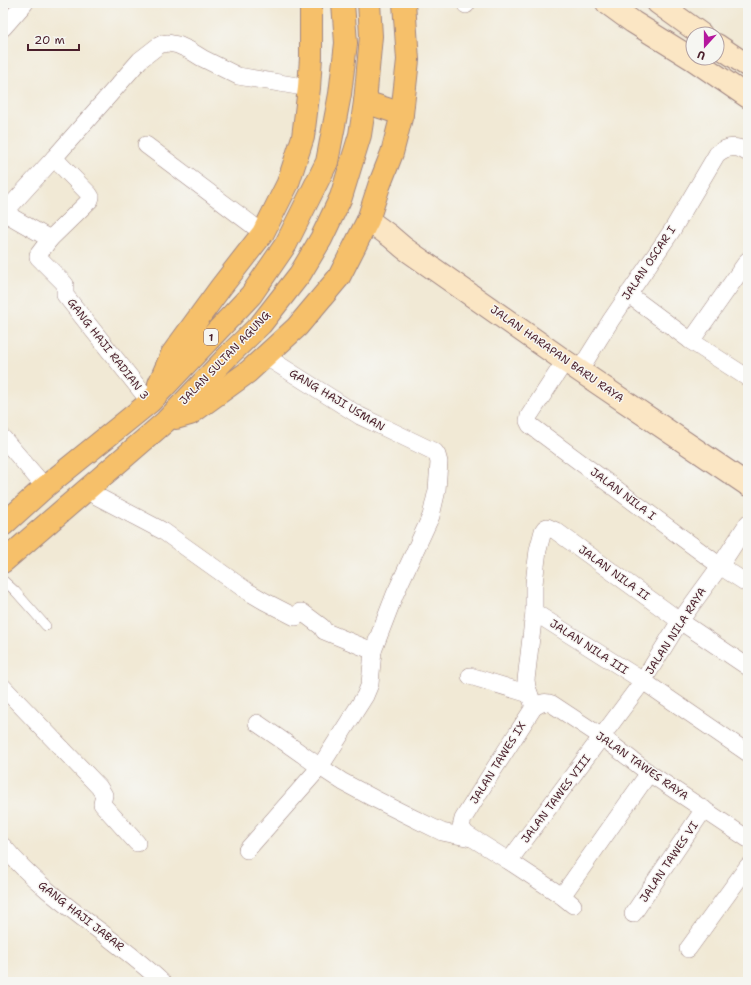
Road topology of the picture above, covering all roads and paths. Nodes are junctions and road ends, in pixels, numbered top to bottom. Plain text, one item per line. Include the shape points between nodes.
1 (26, 3) edge
2 (311, 3) edge
3 (343, 3) edge
4 (370, 3) edge
5 (404, 3) edge
6 (607, 3) edge
7 (664, 7) edge
8 (690, 26) edge
9 (3, 28) edge
10 (654, 34) junction
11 (725, 50) edge
12 (748, 66) edge
13 (309, 88) junction
14 (748, 97) edge
15 (365, 102) junction
16 (402, 114) junction
17 (146, 146) dead end
18 (748, 153) edge
19 (54, 158) junction
20 (3, 212) edge
21 (368, 220) junction
22 (263, 233) junction
23 (50, 239) junction
24 (748, 260) edge
25 (628, 294) junction
26 (691, 340) junction
27 (265, 356) junction
28 (572, 366) junction
29 (748, 378) edge
30 (150, 402) junction
31 (528, 421) joint
32 (165, 422) junction
33 (3, 438) edge
34 (748, 485) edge
35 (45, 487) junction
36 (85, 490) junction
37 (748, 523) edge
38 (3, 525) edge
39 (3, 562) edge
40 (720, 566) junction
41 (3, 580) edge
42 (748, 584) edge
43 (534, 612) junction
44 (680, 621) junction
45 (46, 626) dead end
46 (373, 651) junction
47 (748, 666) edge
48 (470, 676) dead end
49 (643, 681) junction
50 (4, 688) edge
51 (532, 700) junction
52 (257, 723) dead end
53 (602, 738) junction
54 (748, 753) edge
55 (320, 767) junction
56 (649, 772) junction
57 (704, 809) junction
58 (471, 838) junction
59 (748, 839) edge
60 (137, 843) dead end
61 (3, 846) edge
62 (247, 850) dead end
63 (509, 861) junction
64 (748, 866) edge
65 (633, 914) dead end
66 (688, 949) dead end
67 (162, 982) edge

1 - 9 street
2 - 13 highway
3 - 30 highway, 1 via 346,43 340,94 327,162 286,244 251,295
4 - 15 highway, JALAN SULTAN AGUNG / 1 via 371,36
5 - 16 highway via 408,60
6 - 10 street
7 - 8 street
7 - 10 street
10 - 14 street
11 - 12 street
13 - 19 street via 238,76 178,45 162,44 140,60
13 - 22 highway via 303,137 288,183
15 - 16 highway
15 - 32 highway, JALAN SULTAN AGUNG / 1 via 360,135 341,197 300,274 261,324
16 - 21 highway via 392,153
17 - 22 street
18 - 25 street, JALAN OSCAR I via 736,147 724,149 717,154 671,232
19 - 20 street
19 - 23 street via 91,197
20 - 23 street
21 - 27 highway via 338,277 297,327
21 - 28 street, JALAN HARAPAN BARU RAYA
22 - 30 highway via 172,354
23 - 30 street, GANG HAJI RADIAN 3 via 38,257 65,284 65,294
24 - 26 street
25 - 26 street
25 - 28 street, JALAN OSCAR I
26 - 29 street
27 - 32 highway via 248,372 190,414
27 - 46 street, GANG HAJI USMAN via 360,416 438,455 437,490 431,516 395,594
28 - 31 street, JALAN OSCAR I via 529,416
28 - 34 street, JALAN HARAPAN BARU RAYA
30 - 35 highway, 1
31 - 40 street, JALAN NILA I via 533,428
32 - 36 highway, JALAN SULTAN AGUNG / 1
33 - 35 street
35 - 38 highway, 1
36 - 39 highway, JALAN SULTAN AGUNG / 1
36 - 46 street via 163,531 264,601 295,617 302,612 324,631
37 - 40 street, JALAN NILA RAYA
40 - 42 street, JALAN NILA I
40 - 44 street, JALAN NILA RAYA
41 - 45 lane
43 - 44 street, JALAN NILA II via 538,550 546,527 556,531
43 - 49 street, JALAN NILA III
43 - 51 street via 526,680
44 - 47 street, JALAN NILA II
44 - 49 street, JALAN NILA RAYA
46 - 55 street via 370,684 365,696
48 - 51 street
49 - 53 street, JALAN NILA RAYA
49 - 54 street, JALAN NILA III
50 - 60 street via 98,787 104,796 102,804
51 - 53 street, JALAN TAWES RAYA via 552,704
51 - 58 street, JALAN TAWES IX via 463,819 461,827
52 - 55 street
53 - 56 street, JALAN TAWES RAYA
53 - 63 street, JALAN TAWES VIII
55 - 58 street via 349,785 442,832
55 - 62 street
56 - 57 street, JALAN TAWES RAYA
56 - 63 street via 568,901
57 - 59 street, JALAN TAWES RAYA
57 - 65 street, JALAN TAWES VI
58 - 63 street
61 - 67 street, GANG HAJI JABAR via 55,897
64 - 66 street

